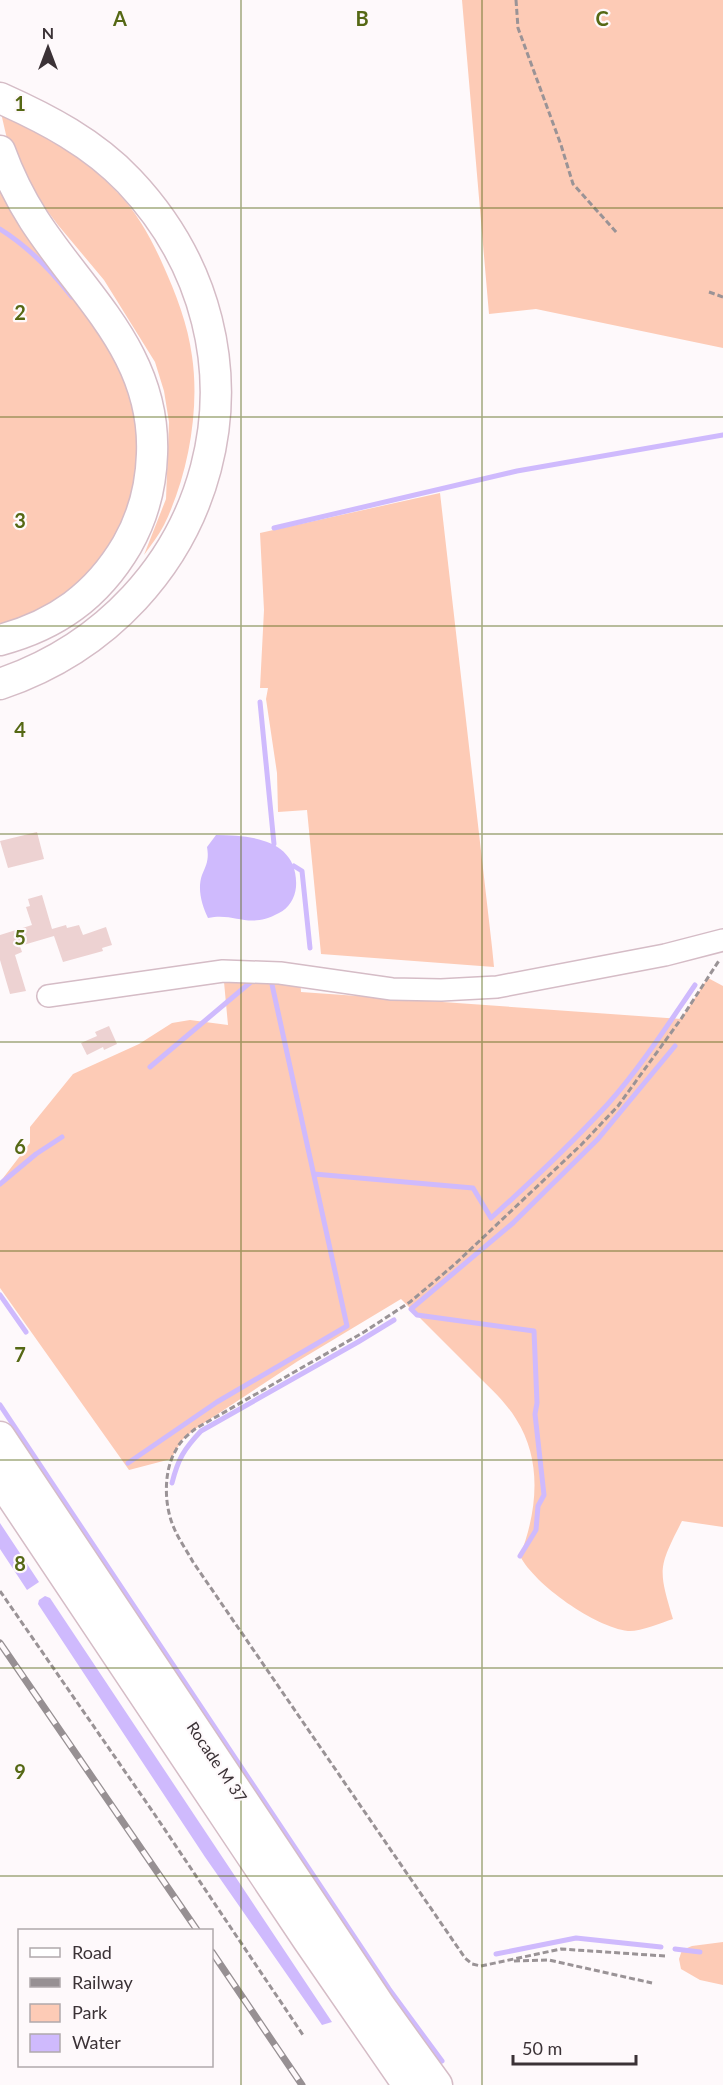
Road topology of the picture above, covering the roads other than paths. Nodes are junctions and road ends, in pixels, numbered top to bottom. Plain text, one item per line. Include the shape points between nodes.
1 (0, 98) edge
2 (0, 151) edge
3 (0, 640) edge
4 (0, 684) edge
5 (723, 940) edge
6 (48, 996) dead end
7 (0, 1437) edge
8 (0, 1479) edge
9 (408, 2085) edge
10 (437, 2085) edge

1 - 4 highway via 72,135 115,169 149,206 185,262 198,294 213,356 215,386 212,443 201,488 166,560 123,612 98,633 33,672
2 - 3 highway via 35,222 126,347 145,392 153,440 143,512 116,564 71,609 27,633
5 - 6 street via 497,987 367,987 280,974 223,971
7 - 10 highway, Rocade M 37
8 - 9 highway, Rocade M 37

